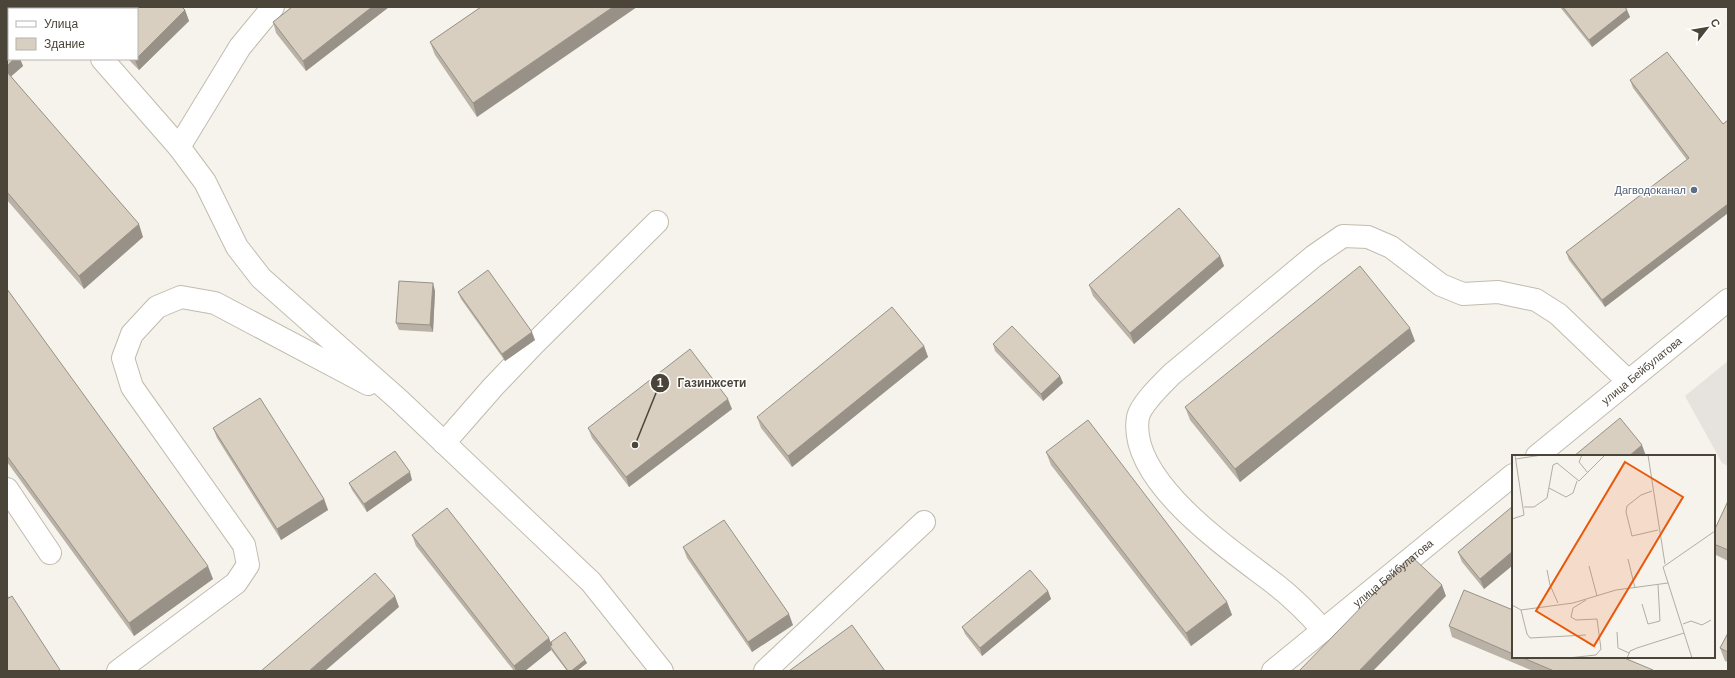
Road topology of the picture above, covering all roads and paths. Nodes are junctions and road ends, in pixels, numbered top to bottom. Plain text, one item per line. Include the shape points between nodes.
1 (273, 7) edge
2 (103, 60) edge
3 (179, 147) junction
4 (657, 222) dead end
5 (1728, 300) edge
6 (1628, 381) junction
7 (399, 400) junction
8 (444, 443) junction
9 (1537, 455) edge
10 (1512, 476) edge
11 (7, 489) edge
12 (924, 522) dead end
13 (50, 552) dead end
14 (1323, 630) junction
15 (118, 671) edge
16 (662, 671) edge
17 (765, 671) edge
18 (1273, 671) edge

1 - 3 street via 240,47
2 - 3 street
3 - 7 street via 205,182 237,247 261,278
4 - 8 street via 534,344
5 - 6 street, улица Бейбулатова
6 - 9 street, улица Бейбулатова
6 - 14 street via 1558,314 1536,300 1498,292 1463,294 1441,285 1391,247 1368,237 1343,236 1314,256 1172,374 1154,392 1138,416 1138,435 1142,453 1158,479 1197,523 1238,558 1276,584 1304,608
7 - 8 street
7 - 15 street via 215,303 181,297 157,307 132,334 123,358 132,387 244,545 248,565 236,583
8 - 16 street via 590,582
10 - 14 street, улица Бейбулатова
11 - 13 street
12 - 17 street
14 - 18 street, улица Бейбулатова

